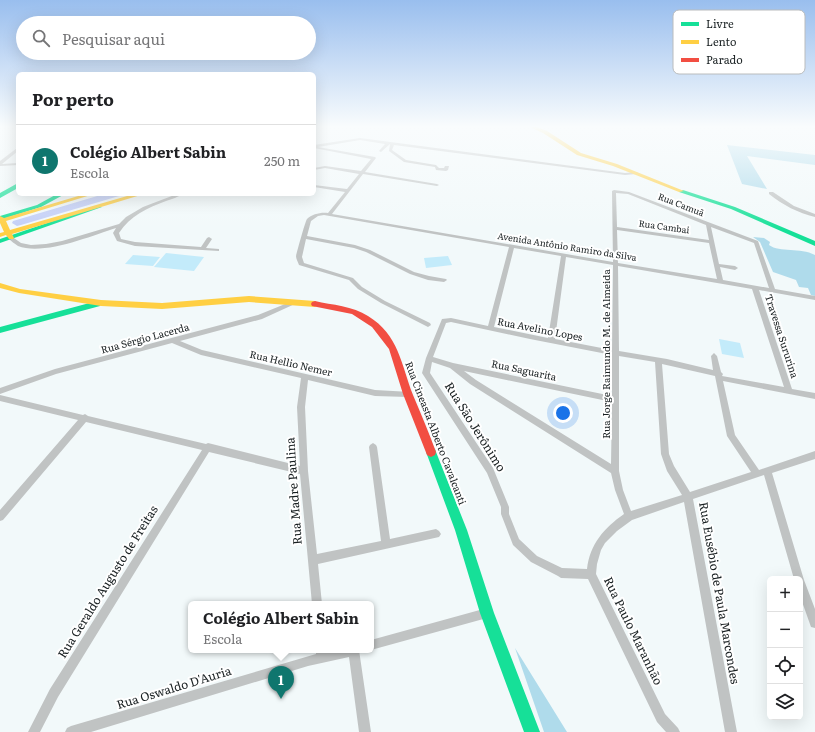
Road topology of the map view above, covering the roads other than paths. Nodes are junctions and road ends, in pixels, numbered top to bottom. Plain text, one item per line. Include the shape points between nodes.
1 (372, 161) edge
2 (406, 161) edge
3 (529, 161) edge
4 (600, 161) edge
5 (0, 164) edge
6 (16, 164) edge
7 (436, 166) dead end
8 (316, 169) edge
9 (363, 173) junction
10 (636, 173) junction
11 (436, 185) dead end
12 (16, 186) edge
13 (316, 186) edge
14 (615, 190) joint
15 (348, 191) junction
16 (771, 194) dead end
17 (0, 196) edge
18 (58, 196) edge
19 (86, 196) edge
20 (134, 196) edge
21 (176, 196) edge
22 (329, 215) junction
23 (815, 216) edge
24 (708, 224) junction
25 (4, 226) edge
26 (119, 226) junction
27 (615, 228) junction
28 (304, 237) junction
29 (209, 239) dead end
30 (0, 240) edge
31 (711, 242) junction
32 (815, 244) edge
33 (512, 247) junction
34 (202, 248) junction
35 (217, 250) dead end
36 (564, 255) junction
37 (616, 264) junction
38 (717, 265) junction
39 (735, 268) dead end
40 (444, 280) dead end
41 (720, 282) junction
42 (0, 285) edge
43 (755, 288) junction
44 (774, 291) junction
45 (815, 298) edge
46 (295, 302) junction
47 (101, 304) junction
48 (428, 325) dead end
49 (490, 329) junction
50 (0, 330) edge
51 (173, 341) junction
52 (551, 341) junction
53 (614, 353) junction
54 (714, 356) dead end
55 (429, 358) junction
56 (658, 361) junction
57 (452, 366) junction
58 (719, 376) junction
59 (305, 377) junction
60 (0, 391) edge
61 (789, 391) junction
62 (408, 394) junction
63 (815, 396) edge
64 (0, 398) edge
65 (615, 400) junction
66 (85, 418) junction
67 (208, 447) junction
68 (373, 448) dead end
69 (815, 455) edge
70 (767, 470) junction
71 (304, 471) junction
72 (615, 471) junction
73 (756, 473) junction
74 (688, 497) junction
75 (629, 516) junction
76 (0, 517) edge
77 (436, 534) dead end
78 (386, 545) junction
79 (313, 560) junction
80 (591, 574) junction
81 (798, 576) edge
82 (803, 591) edge
83 (317, 601) edge
84 (487, 613) junction
85 (815, 623) edge
86 (374, 644) edge
87 (354, 653) edge
88 (321, 654) edge
89 (34, 732) edge
90 (71, 732) edge
91 (366, 732) edge
92 (532, 732) edge
93 (674, 732) edge
94 (731, 732) edge

1 - 9 street
2 - 7 street
3 - 10 street
4 - 10 main road
5 - 6 street
8 - 9 street via 323,167
9 - 11 street
9 - 15 street
10 - 32 main road via 668,187 740,210
12 - 17 main road
13 - 15 street
14 - 24 street, Rua Camuã
14 - 27 street, Rua Jorge Raimundo M. de Almeida
15 - 22 street
16 - 23 street via 798,211
18 - 25 main road
19 - 25 main road
20 - 25 main road
21 - 26 street via 132,215
22 - 28 street, Avenida Antônio Ramiro da Silva via 315,216 310,220
22 - 33 street, Avenida Antônio Ramiro da Silva
24 - 31 street, Rua Camuã
24 - 44 street via 756,242
25 - 26 street via 15,243 23,246 47,246
25 - 30 main road
26 - 34 street via 117,237 125,242
27 - 31 street, Rua Cambai
27 - 37 street, Rua Jorge Raimundo M. de Almeida
28 - 40 street via 355,247 412,273
28 - 48 street via 299,257 304,266 351,279 360,288 383,302
29 - 34 street
31 - 38 street, Rua Camuã
33 - 36 street, Avenida Antônio Ramiro da Silva
33 - 49 street
34 - 35 street
36 - 37 street, Avenida Antônio Ramiro da Silva
36 - 52 street
37 - 41 street, Avenida Antônio Ramiro da Silva
37 - 53 street, Rua Jorge Raimundo M. de Almeida
38 - 39 street
38 - 41 street, Rua Camuã
41 - 43 street, Avenida Antônio Ramiro da Silva
42 - 47 main road, Rua Cineasta Alberto Cavalcanti via 19,291
43 - 44 street, Avenida Antônio Ramiro da Silva
43 - 61 street, Travessa Sururina
44 - 45 street, Avenida Antônio Ramiro da Silva
46 - 47 main road, Rua Cineasta Alberto Cavalcanti via 248,299 162,306
46 - 51 street, Rua Sérgio Lacerda via 260,317
46 - 62 main road, Rua Cineasta Alberto Cavalcanti via 326,305 354,312 375,325 394,348
47 - 50 main road
49 - 52 street, Rua Avelino Lopes
49 - 55 street, Rua Avelino Lopes via 451,320 444,321
51 - 59 street, Rua Hellio Nemer via 201,352
51 - 60 street, Rua Sérgio Lacerda via 55,372
52 - 53 street, Rua Avelino Lopes
53 - 56 street, Rua Avelino Lopes
53 - 65 street, Rua Jorge Raimundo M. de Almeida
54 - 58 street
55 - 57 street, Rua Saguarita
55 - 80 street, Rua São Jerônimo via 426,373 490,471 516,542 534,559 561,573
56 - 58 street, Rua Avelino Lopes
56 - 74 street via 665,454 670,468
57 - 65 street, Rua Saguarita
57 - 72 street via 473,382
58 - 61 street, Rua Avelino Lopes
58 - 73 street via 731,436
59 - 62 street, Rua Hellio Nemer via 375,393
59 - 71 street, Rua Madre Paulina via 301,407
61 - 63 street, Rua Avelino Lopes
62 - 84 main road, Rua Cineasta Alberto Cavalcanti via 461,530
64 - 66 street
65 - 72 street, Rua Jorge Raimundo M. de Almeida
66 - 67 street
66 - 76 street
67 - 71 street
67 - 89 street, Rua Geraldo Augusto de Freitas via 54,692
68 - 78 street
69 - 70 street, Rua Eusébio de Paula Marcondes
70 - 73 street, Rua Eusébio de Paula Marcondes
70 - 81 street
71 - 79 street, Rua Madre Paulina
72 - 75 street, Rua Jorge Raimundo M. de Almeida
73 - 74 street, Rua Eusébio de Paula Marcondes
74 - 75 street, Rua Paulo Maranhão
74 - 94 street, Rua Eusébio de Paula Marcondes
75 - 80 street, Rua Paulo Maranhão via 608,531 598,544 592,559
77 - 78 street
78 - 79 street
79 - 83 street, Rua Madre Paulina
80 - 93 street, Rua Paulo Maranhão via 661,718
82 - 85 street
84 - 86 street
84 - 92 main road, Rua Cineasta Alberto Cavalcanti
87 - 91 street
88 - 90 street, Rua Oswaldo D'Auria

